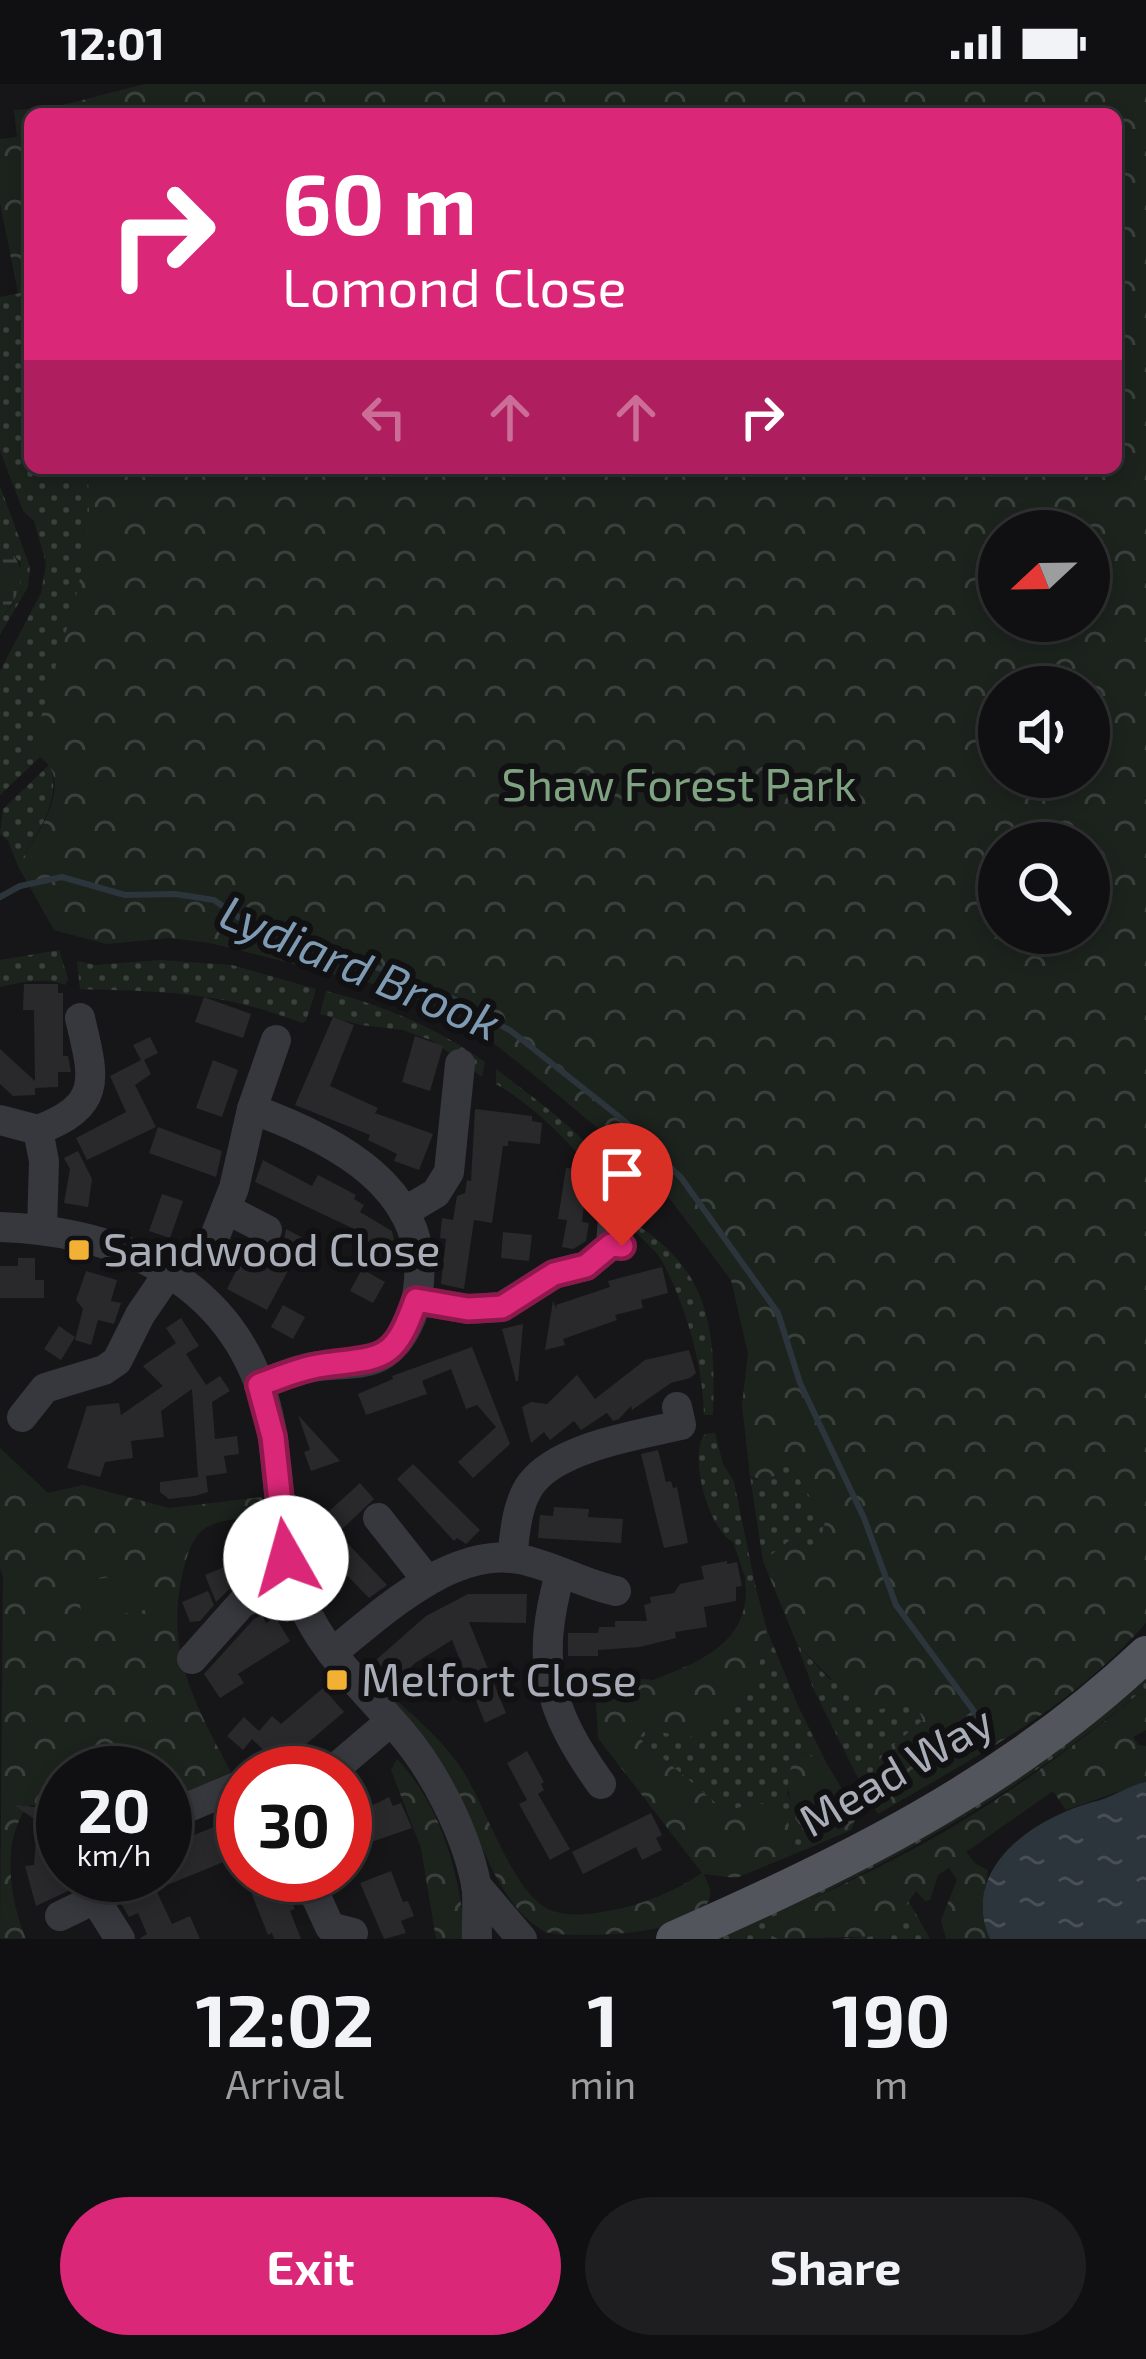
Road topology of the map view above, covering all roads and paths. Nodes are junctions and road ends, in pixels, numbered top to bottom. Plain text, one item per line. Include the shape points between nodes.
1 (80, 1018) dead end
2 (278, 1040) dead end
3 (467, 1079) dead end
4 (252, 1108) junction
5 (0, 1120) edge
6 (38, 1130) junction
7 (228, 1210) junction
8 (404, 1212) junction
9 (0, 1227) edge
10 (42, 1229) junction
11 (267, 1230) dead end
12 (622, 1237) dead end
13 (213, 1241) dead end
14 (170, 1271) junction
15 (416, 1300) junction
16 (259, 1385) junction
17 (28, 1394) dead end
18 (681, 1427) dead end
19 (394, 1524) dead end
20 (512, 1558) junction
21 (560, 1574) junction
22 (292, 1580) junction
23 (427, 1580) junction
24 (616, 1591) dead end
25 (332, 1653) junction
26 (1146, 1654) edge
27 (192, 1659) dead end
28 (391, 1721) junction
29 (362, 1746) edge
30 (601, 1784) dead end
31 (476, 1885) junction
32 (82, 1902) edge
33 (109, 1902) edge
34 (320, 1902) edge
35 (60, 1916) dead end
36 (335, 1933) edge
37 (120, 1939) edge
38 (477, 1939) edge
39 (522, 1939) edge
40 (674, 1939) edge

1 - 6 street via 100,1048 88,1096
2 - 4 street
3 - 8 street via 446,1180
4 - 7 street
4 - 8 street via 343,1148
5 - 6 street
6 - 10 street
7 - 11 street
7 - 13 street
8 - 15 street via 419,1262
9 - 10 street
10 - 14 street via 97,1239
12 - 15 street via 586,1266 554,1274 502,1307
14 - 16 street via 221,1318
14 - 17 street via 117,1361
15 - 16 street via 400,1339 383,1354
16 - 22 street
18 - 20 street via 548,1468 522,1500
19 - 23 street
20 - 21 street
20 - 23 street
21 - 24 street
21 - 30 street via 547,1673 568,1736
22 - 25 street
22 - 27 street via 242,1603
23 - 25 street
25 - 28 street
26 - 40 main road, Mead Way via 1051,1736 969,1791
28 - 29 street
28 - 31 street via 444,1797
31 - 38 street
31 - 39 street
32 - 35 street
33 - 37 street
34 - 36 street

